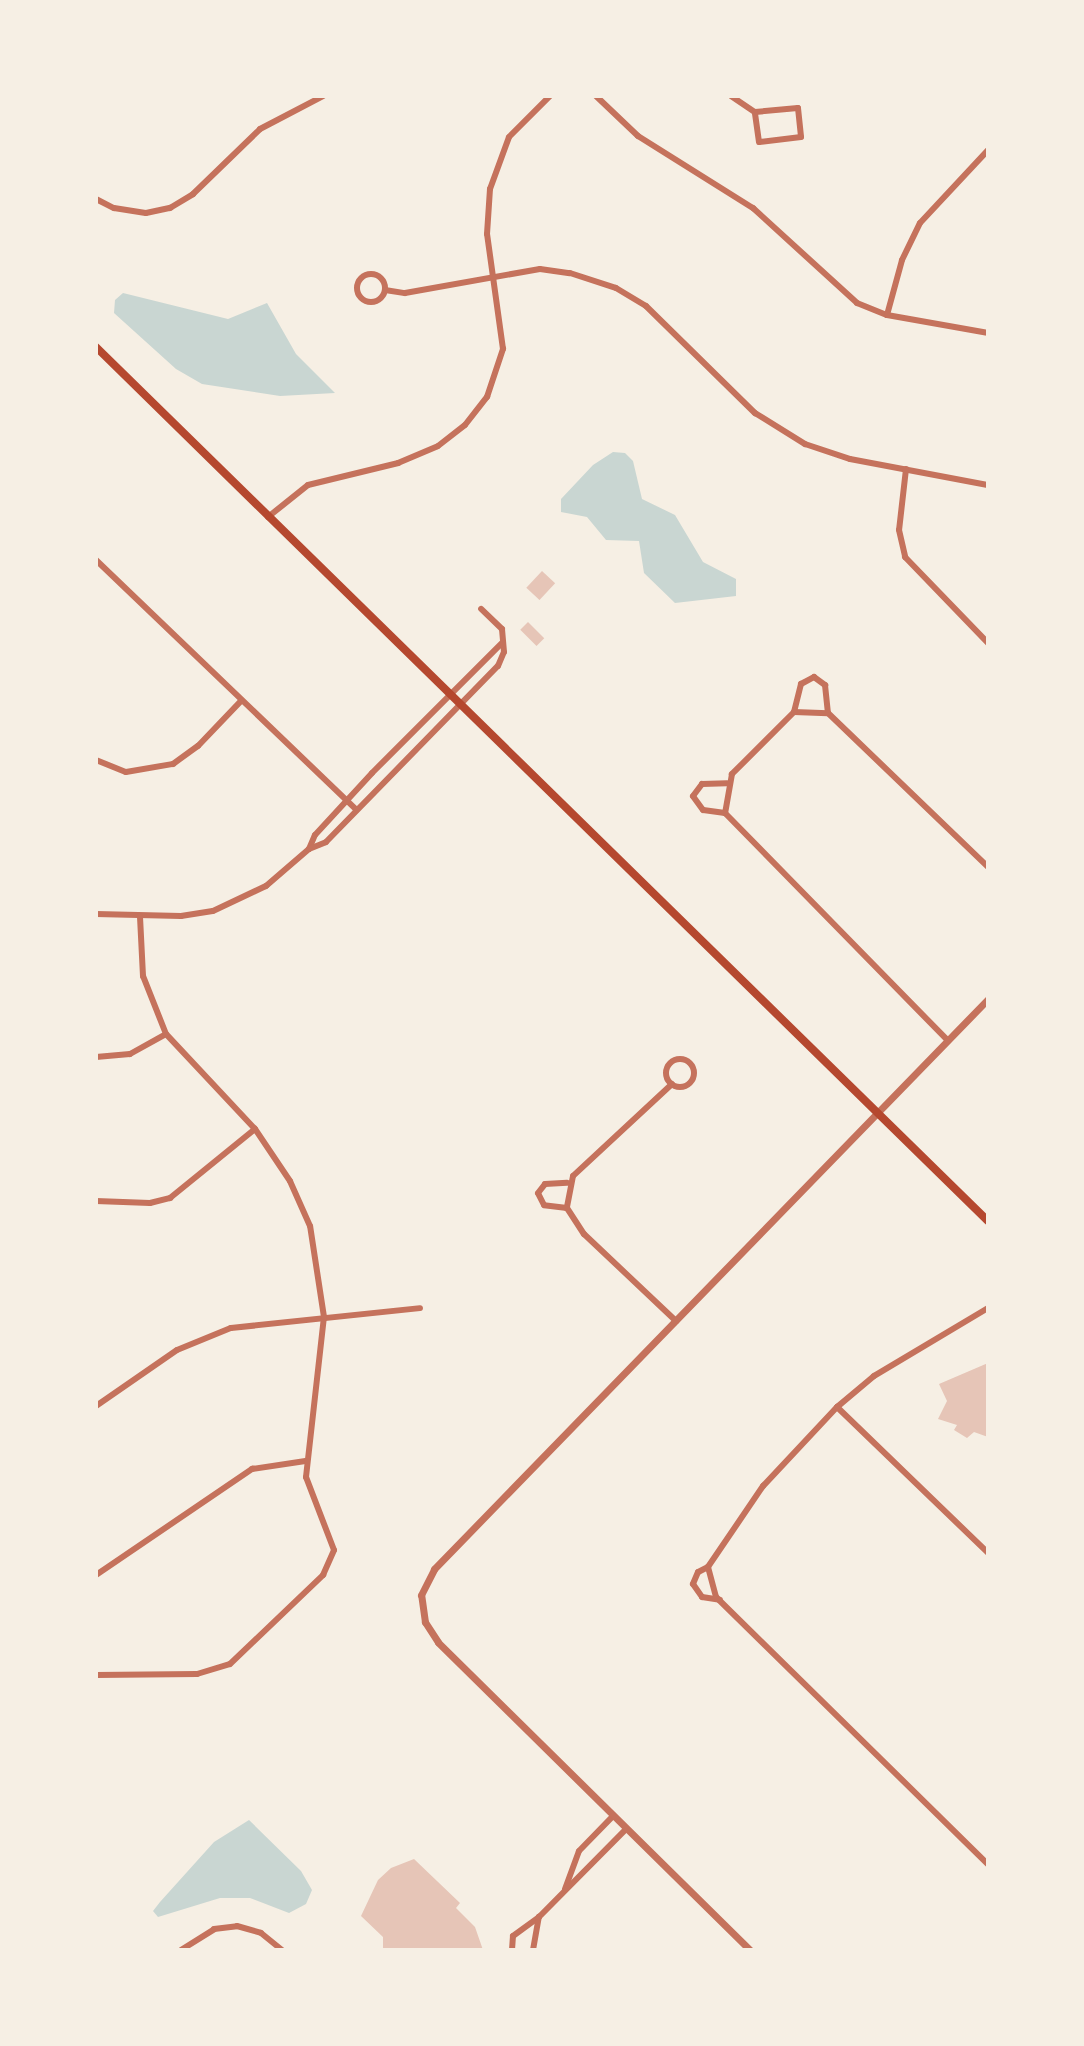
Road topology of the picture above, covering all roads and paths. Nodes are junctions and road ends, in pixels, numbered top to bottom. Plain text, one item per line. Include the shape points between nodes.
1 (323, 96) edge
2 (550, 96) edge
3 (596, 96) edge
4 (731, 96) edge
5 (755, 112) junction
6 (987, 153) edge
7 (96, 199) edge
8 (494, 273) junction
9 (385, 290) junction
10 (887, 315) junction
11 (988, 333) edge
12 (96, 347) edge
13 (906, 469) junction
14 (988, 485) edge
15 (268, 517) junction
16 (96, 560) edge
17 (481, 609) dead end
18 (503, 642) junction
19 (988, 643) edge
20 (449, 693) junction
21 (241, 701) junction
22 (462, 706) junction
23 (794, 712) junction
24 (828, 713) junction
25 (96, 760) edge
26 (727, 783) junction
27 (347, 799) junction
28 (357, 810) junction
29 (725, 813) junction
30 (309, 849) junction
31 (988, 867) edge
32 (96, 914) edge
33 (140, 916) junction
34 (988, 999) edge
35 (166, 1034) junction
36 (947, 1040) junction
37 (96, 1057) edge
38 (672, 1084) junction
39 (881, 1112) junction
40 (255, 1129) junction
41 (567, 1183) junction
42 (96, 1201) edge
43 (567, 1208) junction
44 (988, 1221) edge
45 (420, 1308) dead end
46 (988, 1308) edge
47 (324, 1317) junction
48 (676, 1321) junction
49 (96, 1406) edge
50 (837, 1407) junction
51 (305, 1461) junction
52 (988, 1553) edge
53 (708, 1567) junction
54 (96, 1575) edge
55 (720, 1600) junction
56 (96, 1675) edge
57 (613, 1816) junction
58 (626, 1829) junction
59 (988, 1864) edge
60 (564, 1892) junction
61 (539, 1917) junction
62 (181, 1950) edge
63 (282, 1950) edge
64 (512, 1950) edge
65 (533, 1950) edge
66 (750, 1950) edge

1 - 7 street via 260,129 193,194 170,208 146,213
2 - 8 street via 509,137 493,172 486,217
3 - 10 street via 638,136 753,208 847,296
4 - 5 street
5 - 5 street via 759,142 801,137 798,108
6 - 10 street via 920,223 902,260
8 - 9 street via 405,293
8 - 13 street via 556,270 616,288 646,306 772,426 835,455
8 - 15 street via 503,349 494,384 465,425 418,456 308,485
9 - 9 street via 374,274 362,277 357,288 363,300 372,302
10 - 11 street
12 - 15 main road
13 - 14 street
13 - 19 street via 899,530 905,557
15 - 20 main road
16 - 21 street
17 - 18 street via 502,629
18 - 20 street
18 - 22 street via 502,660
20 - 22 main road
20 - 27 street
21 - 25 street via 173,764 126,772
21 - 27 street
22 - 28 street
22 - 39 main road
23 - 24 street
23 - 24 street via 801,684 814,677 825,685
23 - 26 street via 758,743
24 - 31 street
26 - 29 street
26 - 29 street via 702,784 693,796 703,810
27 - 28 street
27 - 30 street
28 - 30 street via 326,842
29 - 36 street
30 - 33 street via 266,886 231,904 199,914
32 - 33 street
33 - 35 street via 143,976
34 - 36 street
35 - 37 street via 130,1054
35 - 40 street
36 - 39 street
38 - 38 street via 685,1086 692,1080 693,1067 687,1060 670,1064 666,1072
38 - 41 street
39 - 44 main road
39 - 48 street
40 - 42 street via 170,1198 150,1203
40 - 47 street via 285,1171 310,1226
41 - 43 street
41 - 43 street via 545,1184 538,1193 544,1205
43 - 48 street via 584,1234
45 - 47 street
46 - 50 street via 874,1376
47 - 49 street via 263,1321 217,1332 161,1360
47 - 51 street
48 - 57 street via 434,1569 421,1595 425,1622 438,1642
50 - 52 street
50 - 53 street via 763,1486
51 - 54 street via 252,1469
51 - 56 street via 315,1504 334,1541 334,1558 323,1575 230,1664 197,1674
53 - 55 street
53 - 55 street via 698,1572 693,1584 702,1597
55 - 59 street
57 - 58 street
57 - 60 street via 579,1851
58 - 60 street
58 - 66 street
60 - 61 street
61 - 64 street via 513,1936
61 - 65 street
62 - 63 street via 214,1929 237,1926 261,1933

